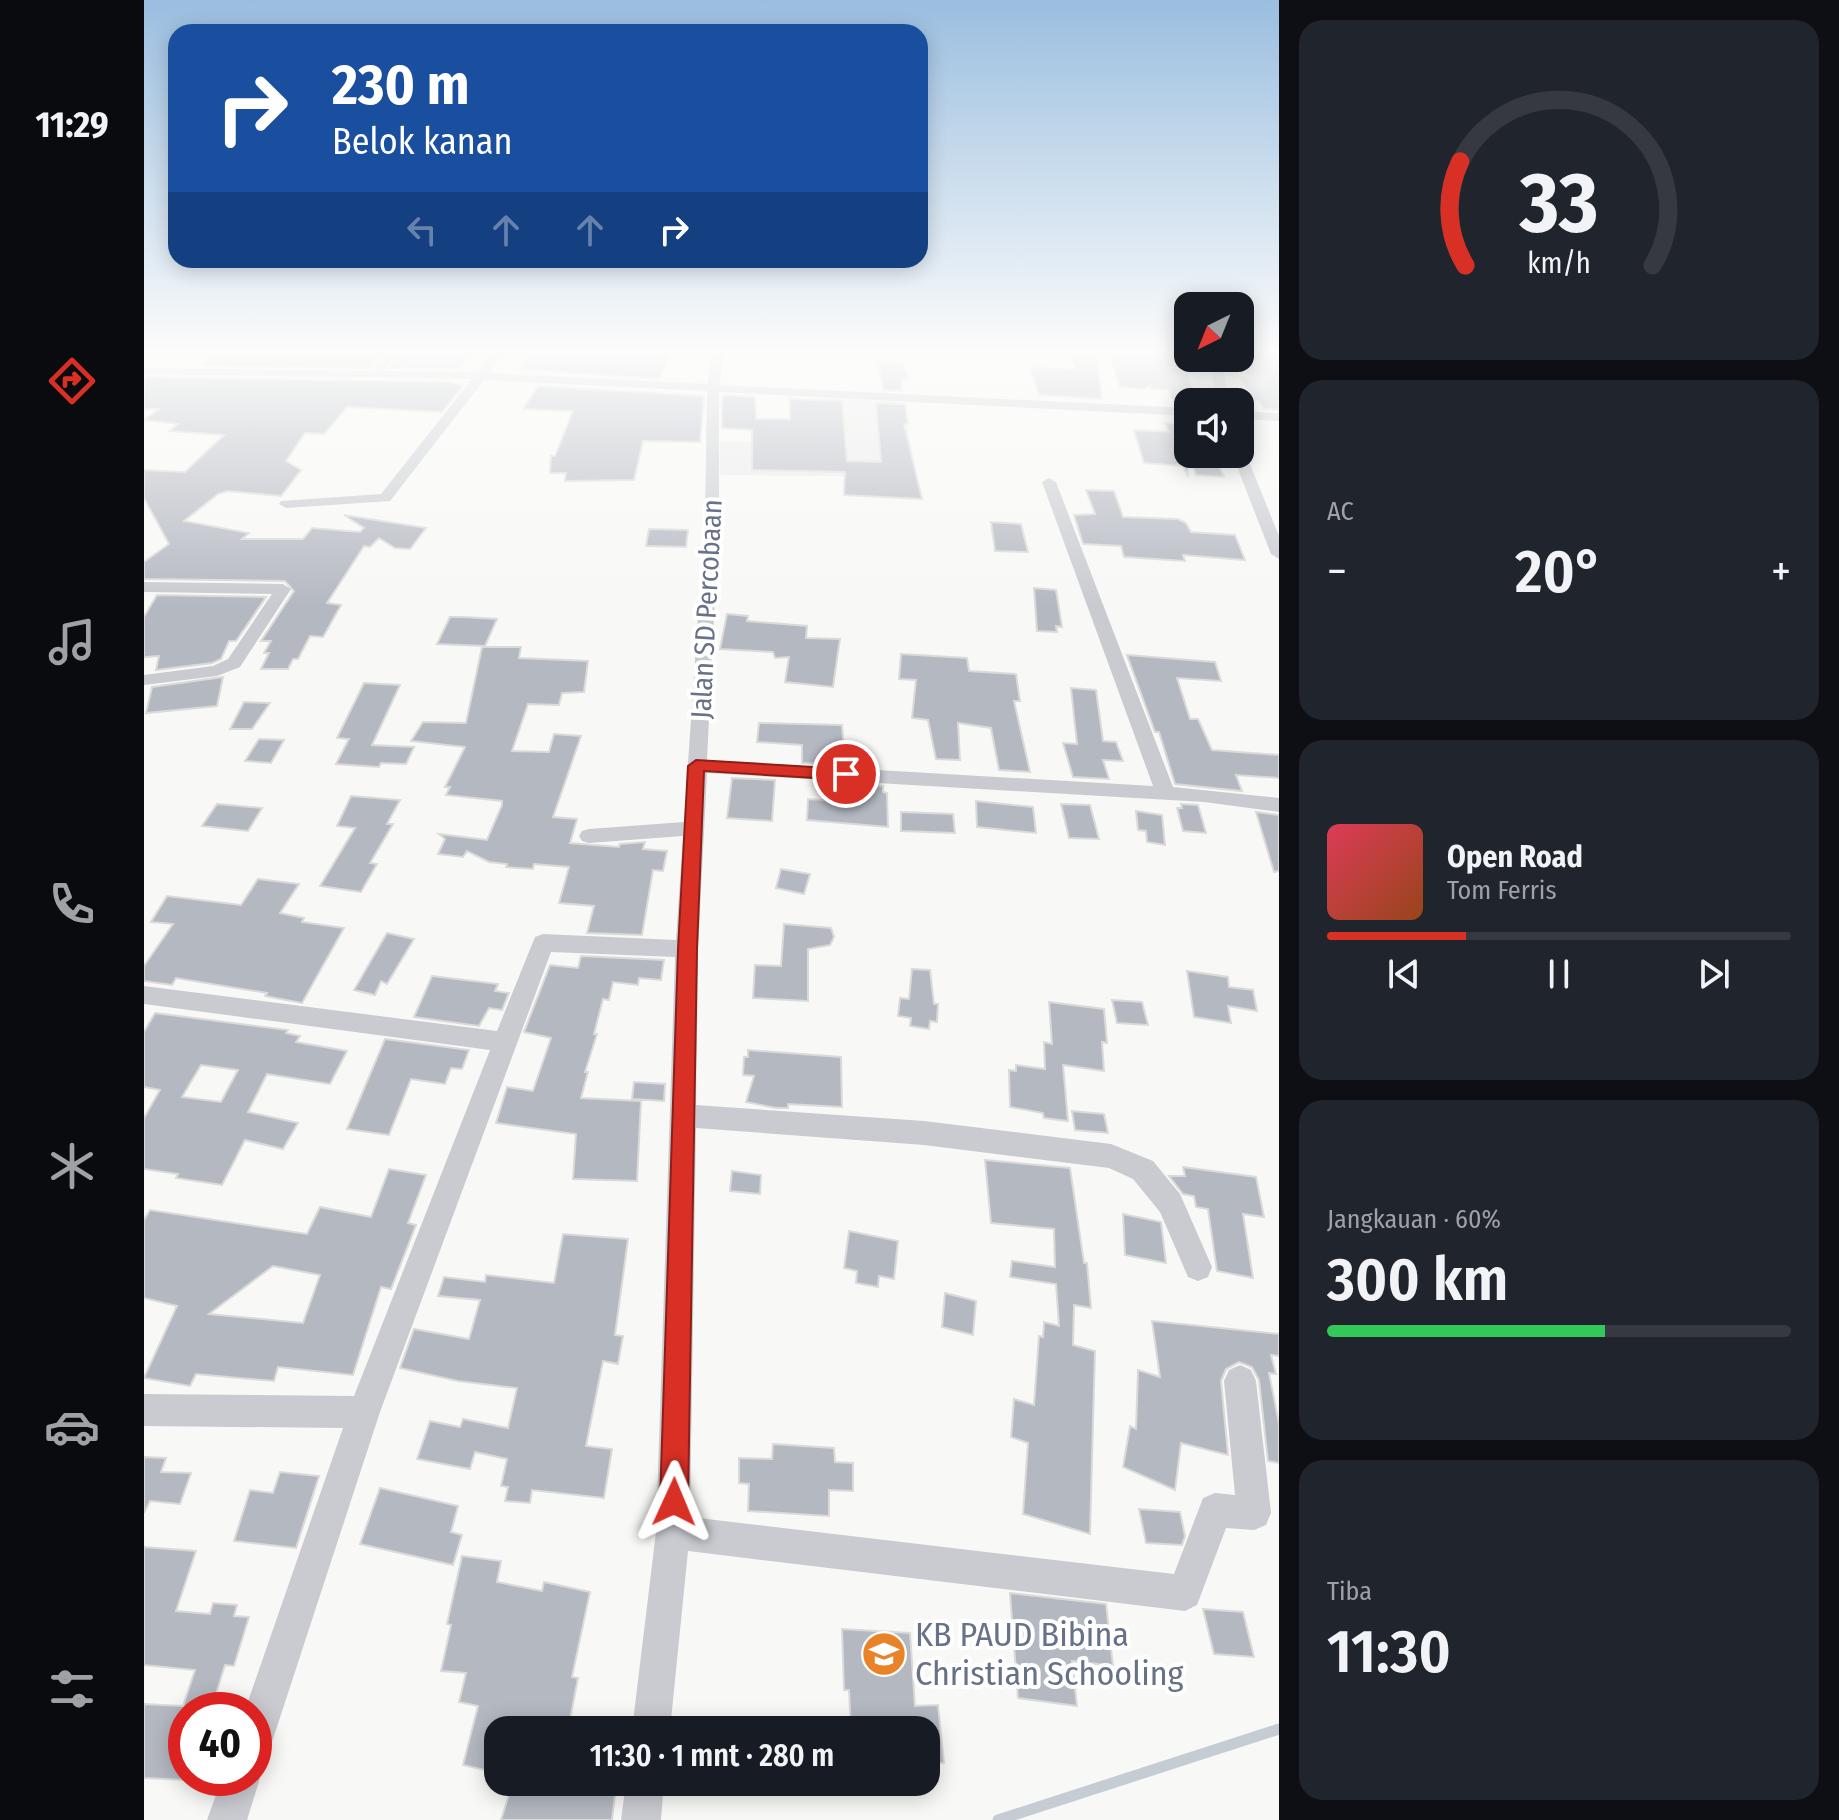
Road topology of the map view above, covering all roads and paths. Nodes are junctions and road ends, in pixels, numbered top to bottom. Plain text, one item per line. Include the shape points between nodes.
1 (434, 436) edge
2 (712, 436) edge
3 (1245, 468) edge
4 (1049, 482) dead end
5 (286, 504) dead end
6 (1279, 554) edge
7 (144, 587) edge
8 (144, 680) edge
9 (696, 766) junction
10 (1166, 794) junction
11 (1279, 805) edge
12 (692, 828) junction
13 (589, 836) dead end
14 (687, 949) junction
15 (144, 995) edge
16 (505, 1042) junction
17 (684, 1116) junction
18 (1198, 1267) dead end
19 (1240, 1381) dead end
20 (144, 1410) edge
21 (364, 1412) junction
22 (673, 1532) junction
23 (270, 1692) edge
24 (653, 1716) edge
25 (235, 1796) edge
26 (644, 1796) edge
27 (227, 1820) edge
28 (641, 1820) edge

1 - 5 street via 385,498
2 - 9 street, Jalan SD Percobaan via 708,601
3 - 6 street
4 - 10 street
7 - 8 street via 283,589 234,663 217,671
9 - 10 street
9 - 12 street, Jalan SD Percobaan
10 - 11 street
12 - 13 street
12 - 14 street, Jalan SD Percobaan
14 - 16 street via 543,943
14 - 17 street, Jalan SD Percobaan
15 - 16 street
16 - 21 street
17 - 18 street via 924,1133 1111,1156 1143,1170 1170,1203
17 - 22 street, Jalan SD Percobaan
19 - 22 street via 1254,1513 1215,1510 1185,1593
20 - 21 street
21 - 23 street
22 - 24 street, Jalan SD Percobaan
25 - 27 street
26 - 28 street

